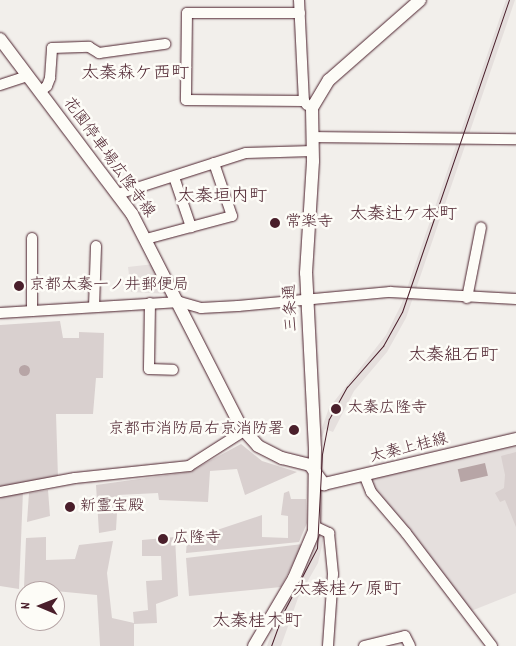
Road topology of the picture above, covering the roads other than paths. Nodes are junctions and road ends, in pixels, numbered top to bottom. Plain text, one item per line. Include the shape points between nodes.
1 (299, 0) edge
2 (420, 0) edge
3 (300, 13) junction
4 (0, 39) edge
5 (165, 44) dead end
6 (27, 76) junction
7 (0, 84) edge
8 (40, 92) junction
9 (308, 104) junction
10 (313, 137) junction
11 (516, 139) edge
12 (313, 151) junction
13 (214, 163) junction
14 (174, 177) junction
15 (118, 194) junction
16 (191, 227) junction
17 (481, 228) dead end
18 (32, 238) dead end
19 (146, 239) junction
20 (96, 246) dead end
21 (467, 298) junction
22 (516, 299) edge
23 (308, 301) junction
24 (180, 302) junction
25 (150, 303) junction
26 (94, 307) junction
27 (32, 311) junction
28 (0, 313) edge
29 (173, 370) dead end
30 (244, 431) junction
31 (516, 439) edge
32 (315, 473) junction
33 (365, 477) junction
34 (0, 492) edge
35 (314, 526) junction
36 (331, 645) edge
37 (254, 646) edge
38 (364, 646) edge
39 (410, 646) edge
40 (492, 646) edge

1 - 3 street
2 - 9 main road via 329,80
3 - 9 street
3 - 9 street via 187,12 186,100
4 - 6 main road, 花園停車場広隆寺線
5 - 8 street via 99,53 89,47 52,48 50,78
6 - 7 street
6 - 8 main road, 花園停車場広隆寺線
8 - 15 main road, 花園停車場広隆寺線
9 - 10 main road, 三条通
10 - 11 street
10 - 12 main road, 三条通
12 - 13 street via 258,150
12 - 23 main road, 三条通 via 307,244
13 - 14 street
13 - 16 street via 232,216
14 - 15 street
14 - 16 street
15 - 19 main road, 花園停車場広隆寺線
16 - 19 street
17 - 21 street
18 - 27 street
19 - 24 main road, 花園停車場広隆寺線
20 - 26 street
21 - 22 street
21 - 23 street via 390,292
23 - 24 street via 201,308
23 - 32 main road, 三条通
24 - 25 street
24 - 30 main road, 花園停車場広隆寺線 via 184,317
25 - 26 street
25 - 29 street via 149,370
26 - 27 street
27 - 28 street
30 - 32 main road, 花園停車場広隆寺線 via 258,446 282,458 310,465
30 - 34 street via 189,466 76,478
31 - 33 main road, 太秦上桂線
32 - 33 main road, 太秦上桂線 via 324,484
32 - 35 main road, 三条通
33 - 40 street via 371,492
35 - 36 street via 329,534 333,574
35 - 37 main road, 三条通 via 294,578
38 - 39 street via 405,636

